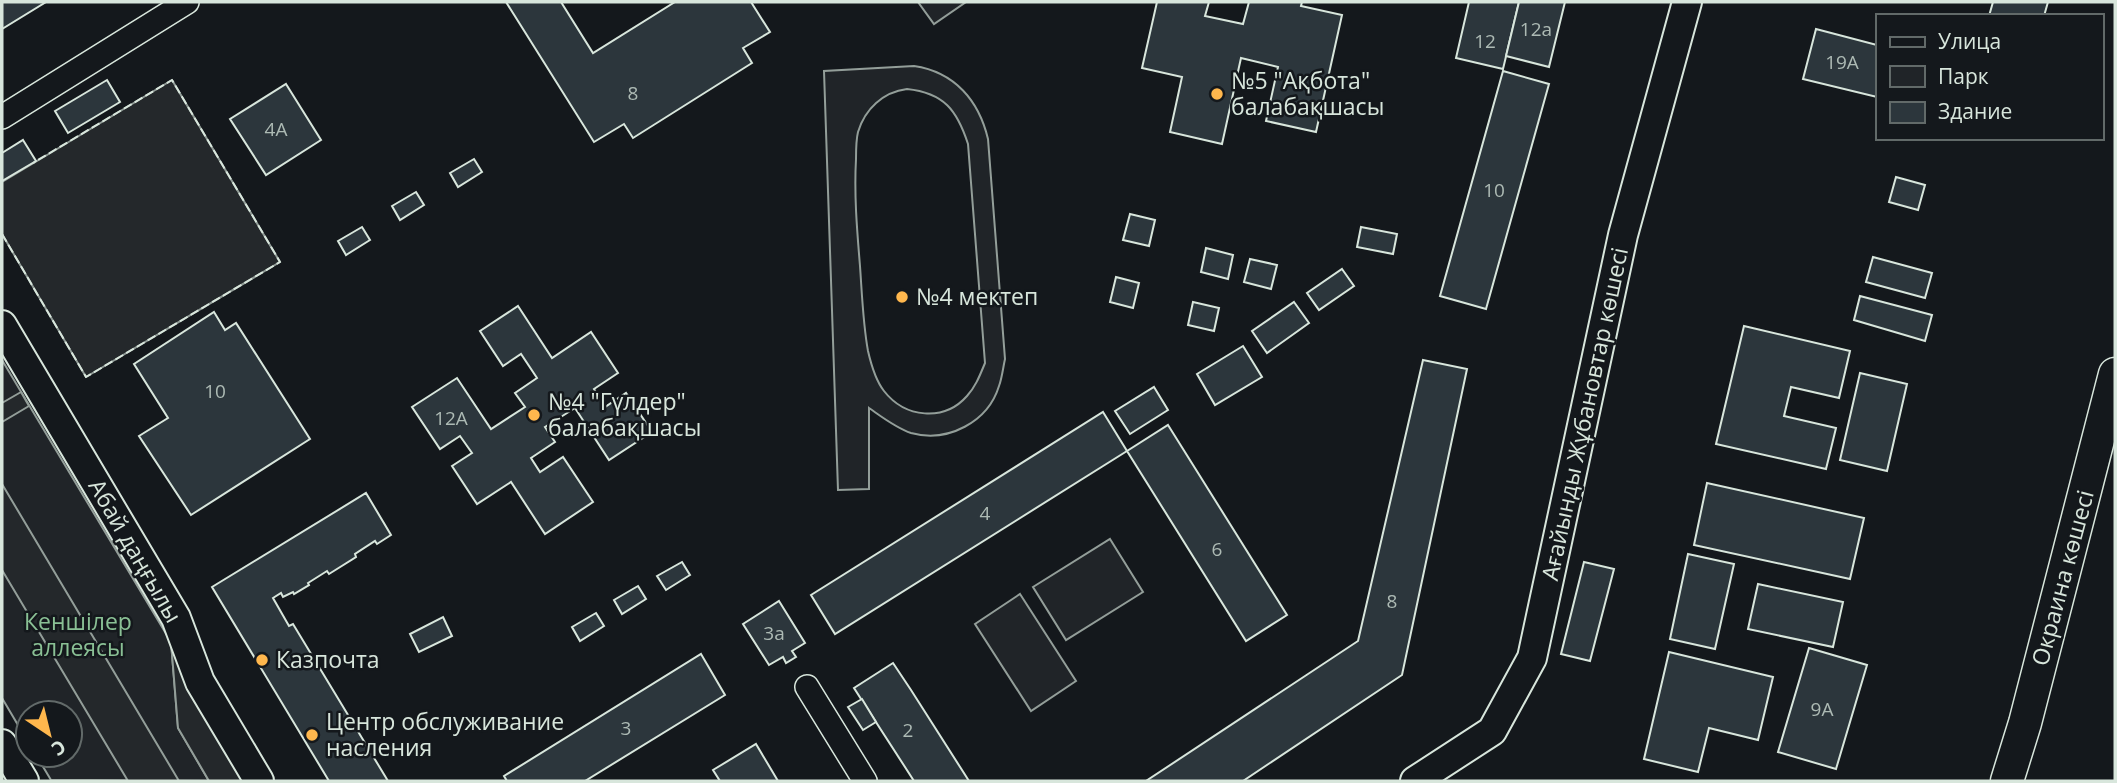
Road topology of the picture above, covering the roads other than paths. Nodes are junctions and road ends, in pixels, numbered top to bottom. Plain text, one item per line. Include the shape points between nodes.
1 (187, 2) edge
2 (1686, 2) edge
3 (2, 117) edge
4 (2, 325) edge
5 (2115, 374) edge
6 (807, 687) dead end
7 (2, 744) edge
8 (24, 781) edge
9 (259, 781) edge
10 (865, 781) edge
11 (1415, 781) edge
12 (2007, 781) edge

1 - 3 street
2 - 11 street, Ағайынды Жұбановтар көшесі via 1623,235 1532,658 1492,731
4 - 9 street, Абай даңғылы via 176,618 200,682
5 - 12 main road, Окраина көшесі
6 - 10 street
7 - 8 street

